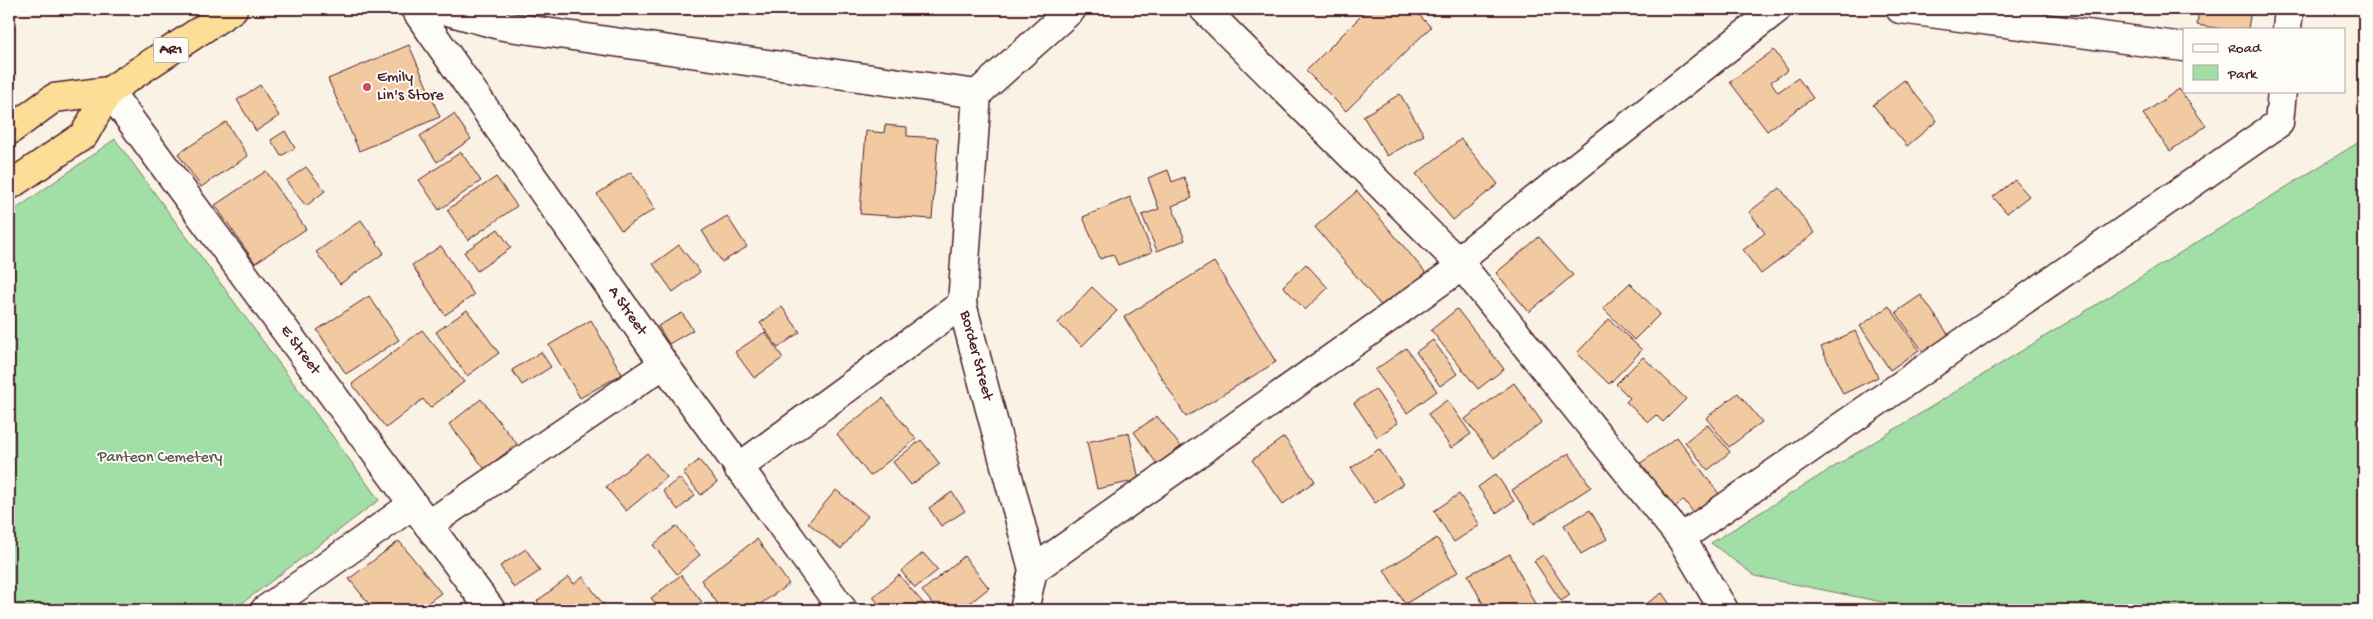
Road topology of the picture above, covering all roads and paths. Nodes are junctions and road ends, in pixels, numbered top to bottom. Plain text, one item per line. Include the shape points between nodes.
1 (233, 9) edge
2 (416, 9) edge
3 (440, 9) edge
4 (1072, 9) edge
5 (1204, 9) edge
6 (1777, 9) edge
7 (1900, 9) edge
8 (2289, 9) edge
9 (2287, 28) edge
10 (2183, 47) edge
11 (109, 91) junction
12 (2282, 92) edge
13 (976, 94) junction
14 (9, 131) edge
15 (9, 186) edge
16 (1459, 264) junction
17 (962, 304) junction
18 (664, 364) junction
19 (738, 468) junction
20 (420, 515) junction
21 (1681, 538) junction
22 (1033, 570) junction
23 (265, 610) edge
24 (491, 610) edge
25 (843, 610) edge
26 (1024, 610) edge
27 (1724, 610) edge

1 - 11 highway, AR1
2 - 18 street, A Street
3 - 13 street via 503,26
4 - 13 street
5 - 16 street
6 - 16 street
7 - 10 street
8 - 9 street
11 - 14 highway, AR1 via 54,98
11 - 15 highway, AR1 via 84,135
11 - 20 street, E Street
12 - 21 street via 2279,123
13 - 17 street, Border Street
16 - 21 street
16 - 22 street
17 - 19 street
17 - 22 street, Border Street
18 - 19 street, A Street
18 - 20 street
19 - 25 street, A Street
20 - 23 street
20 - 24 street, E Street
21 - 27 street
22 - 26 street, Border Street

